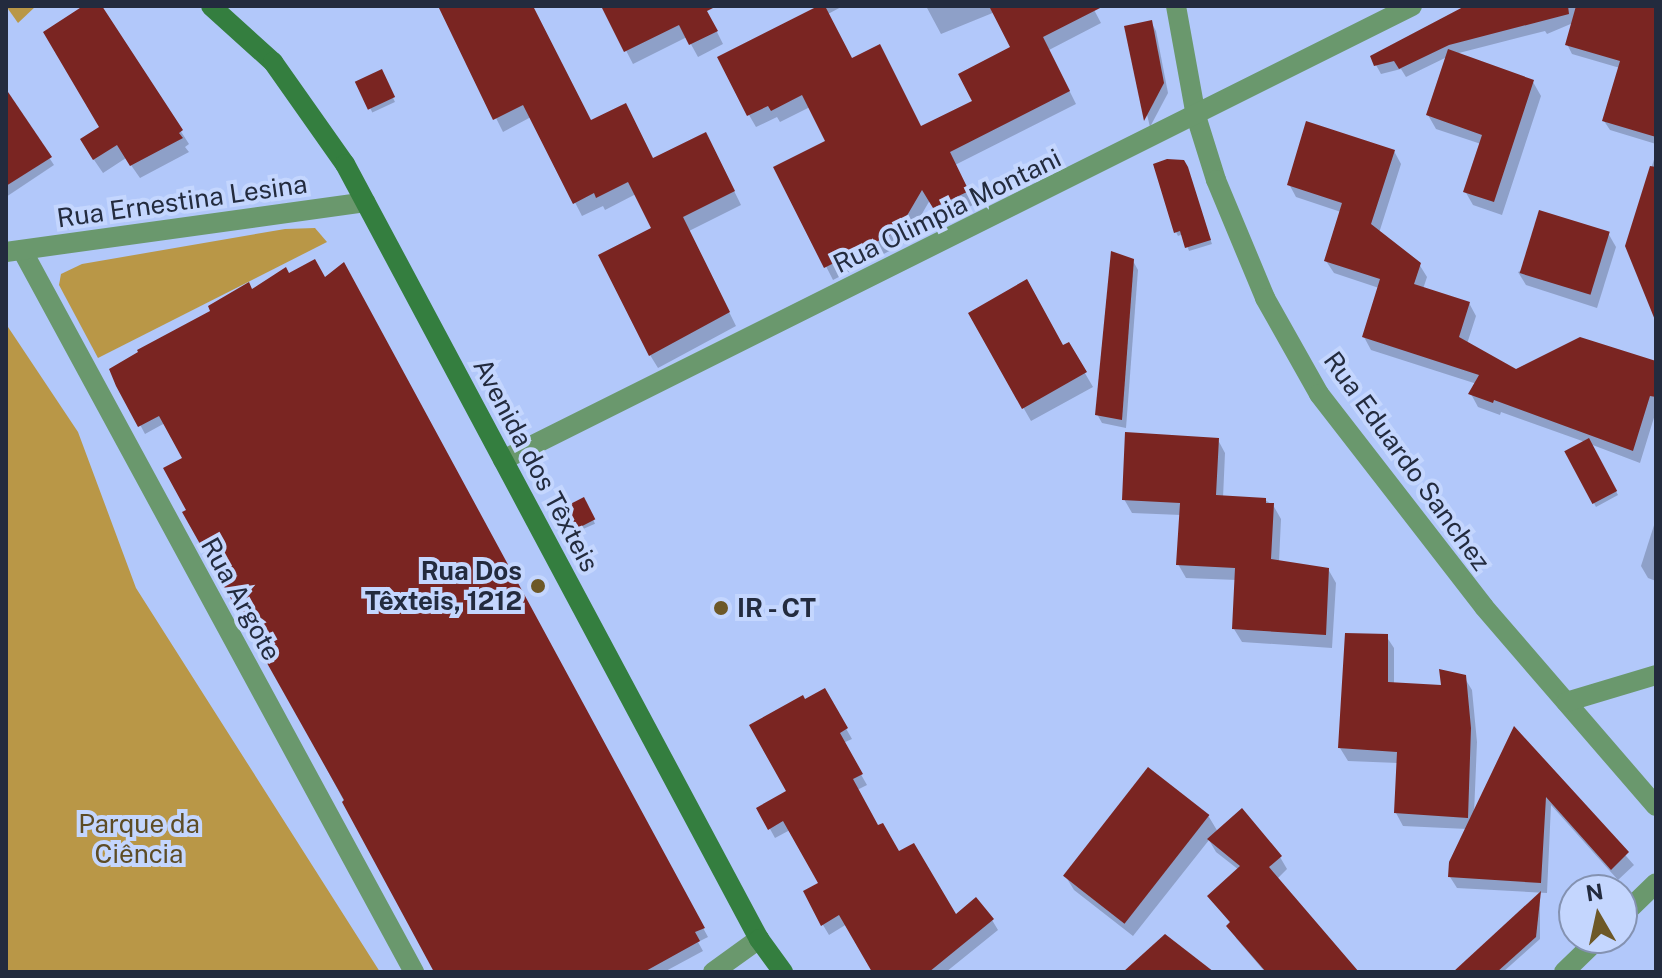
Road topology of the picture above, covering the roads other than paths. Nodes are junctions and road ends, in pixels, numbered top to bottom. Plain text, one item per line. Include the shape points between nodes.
1 (211, 6) edge
2 (1176, 6) edge
3 (1412, 6) edge
4 (1196, 116) junction
5 (366, 202) junction
6 (14, 251) edge
7 (503, 460) junction
8 (1656, 675) edge
9 (1566, 702) junction
10 (1656, 806) edge
11 (1656, 883) edge
12 (1638, 900) edge
13 (759, 939) junction
14 (1583, 954) edge
15 (414, 972) edge
16 (713, 972) edge
17 (783, 972) edge
18 (1564, 972) edge

1 - 5 main road, Avenida dos Têxteis via 273,62
2 - 4 street, Rua Eduardo Sanchez
3 - 4 street, Rua Olimpia Montani
4 - 7 street, Rua Olimpia Montani
4 - 9 street, Rua Eduardo Sanchez via 1265,298 1319,394 1484,607
5 - 6 street, Rua Ernestina Lesina
5 - 7 main road, Avenida dos Têxteis
6 - 15 street, Rua Argote
7 - 13 main road, Avenida dos Têxteis
8 - 9 street
9 - 10 street, Rua Eduardo Sanchez
11 - 12 street
13 - 16 street
13 - 17 main road, Avenida dos Têxteis
14 - 18 street

